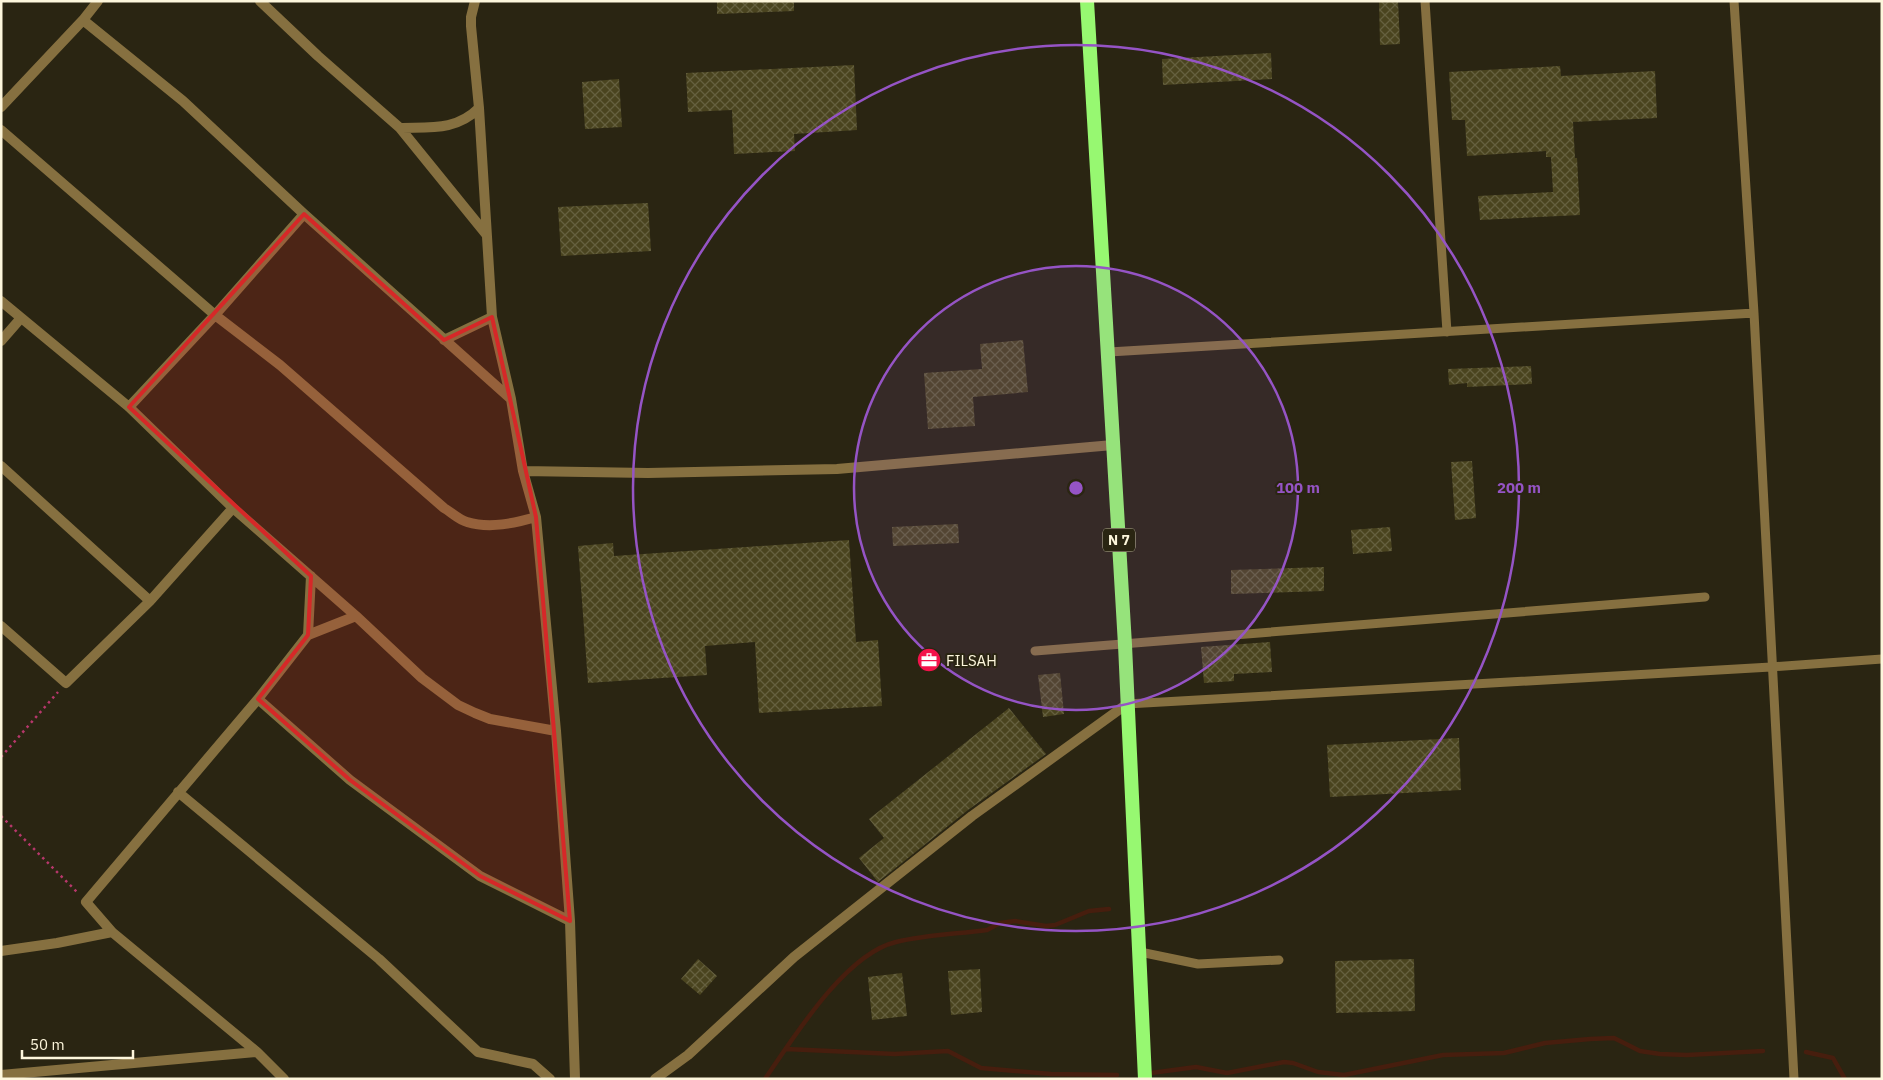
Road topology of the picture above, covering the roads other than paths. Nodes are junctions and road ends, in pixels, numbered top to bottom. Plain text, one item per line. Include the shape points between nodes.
1 (98, 1) edge
2 (260, 1) edge
3 (474, 1) edge
4 (1087, 1) edge
5 (1425, 1) edge
6 (1734, 1) edge
7 (83, 20) junction
8 (1, 107) edge
9 (479, 108) junction
10 (400, 128) junction
11 (1, 130) edge
12 (304, 214) junction
13 (486, 234) junction
14 (1, 301) edge
15 (1754, 314) junction
16 (215, 315) junction
17 (492, 317) junction
18 (21, 318) junction
19 (1447, 332) junction
20 (1, 340) edge
21 (444, 340) junction
22 (1109, 352) junction
23 (511, 399) junction
24 (129, 407) junction
25 (1113, 445) junction
26 (1, 466) edge
27 (524, 471) junction
28 (233, 508) junction
29 (536, 517) junction
30 (311, 576) junction
31 (1705, 597) dead end
32 (150, 600) junction
33 (356, 616) junction
34 (1, 626) edge
35 (308, 635) junction
36 (1125, 645) junction
37 (1035, 651) dead end
38 (1882, 659) edge
39 (1772, 668) junction
40 (258, 698) junction
41 (1127, 704) junction
42 (556, 730) junction
43 (178, 792) junction
44 (570, 921) junction
45 (112, 932) junction
46 (1, 951) edge
47 (1140, 952) junction
48 (1279, 960) dead end
49 (257, 1052) junction
50 (1, 1075) edge
51 (284, 1079) edge
52 (550, 1079) edge
53 (575, 1079) edge
54 (655, 1079) edge
55 (1145, 1079) edge
56 (1794, 1079) edge

1 - 7 street
2 - 10 street
3 - 9 street via 471,26
4 - 22 highway, N 7
5 - 19 lane
6 - 15 lane
7 - 8 street
7 - 12 street via 183,101
9 - 10 street via 469,118 454,125
9 - 13 street
10 - 13 street
11 - 16 street
12 - 16 street
12 - 21 street
13 - 17 street
14 - 18 street
15 - 19 lane
15 - 39 lane
16 - 24 street
16 - 29 street via 280,365 444,508 466,522 506,524
17 - 21 street
17 - 23 street
18 - 20 street
18 - 24 street
19 - 22 lane
21 - 23 street
22 - 25 highway, N 7
23 - 27 street
24 - 28 street
25 - 27 street via 837,469 648,473
25 - 36 highway, N 7
26 - 32 street
27 - 29 street
28 - 30 street
28 - 32 street
29 - 42 street
30 - 33 street
30 - 35 street
31 - 36 lane
32 - 34 street via 66,683
33 - 35 street
33 - 42 street via 422,678 458,705 490,719
35 - 40 street
36 - 37 lane
36 - 41 highway, N 7
38 - 39 lane
39 - 41 lane
39 - 56 lane
40 - 43 street
40 - 44 street via 350,780 480,876
41 - 47 highway, N 7
41 - 54 street via 972,816 794,957 688,1055
42 - 44 street
43 - 45 street via 86,902
43 - 52 street via 379,959 478,1052 533,1064
44 - 53 street
45 - 46 street
45 - 49 street
47 - 48 lane via 1198,964
47 - 55 highway, N 7
49 - 50 street
49 - 51 street

